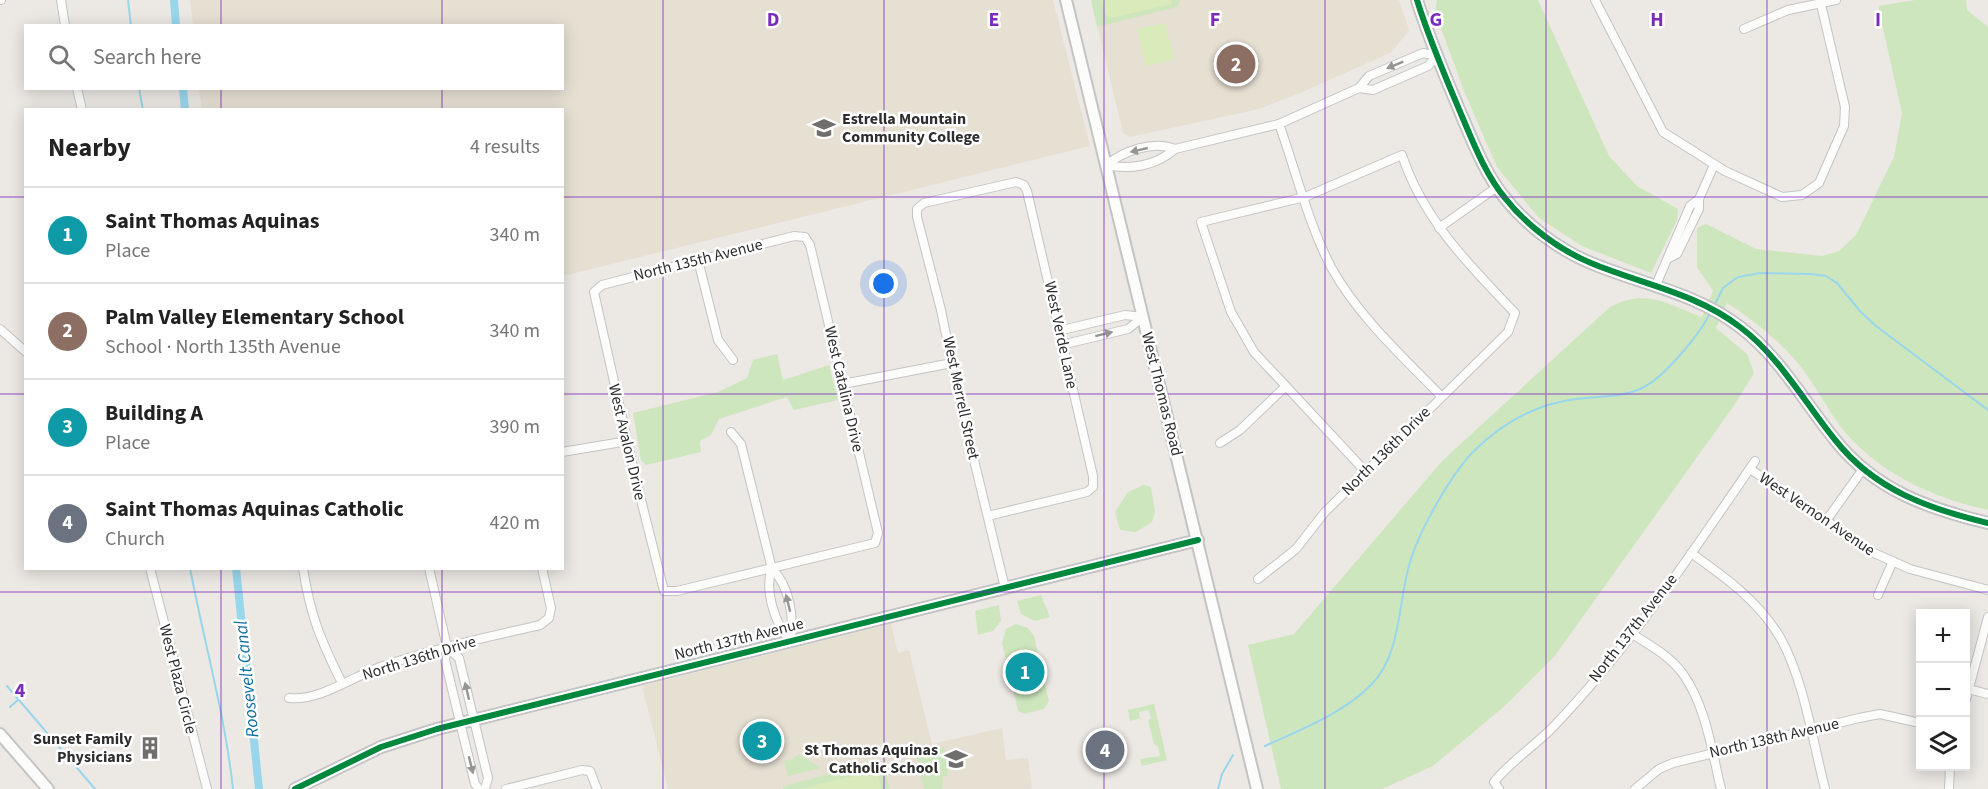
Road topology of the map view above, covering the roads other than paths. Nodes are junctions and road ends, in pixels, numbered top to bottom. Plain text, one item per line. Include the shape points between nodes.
1 (61, 0) edge
2 (1066, 0) edge
3 (1417, 0) edge
4 (1595, 0) edge
5 (1836, 0) edge
6 (1820, 1) edge
7 (65, 24) edge
8 (1744, 29) dead end
9 (1437, 56) junction
10 (1359, 88) junction
11 (77, 90) edge
12 (82, 108) edge
13 (1279, 124) junction
14 (1175, 149) junction
15 (1106, 165) junction
16 (1714, 165) junction
17 (1024, 185) joint
18 (1497, 187) junction
19 (1305, 197) junction
20 (1699, 199) junction
21 (1680, 226) junction
22 (1439, 228) junction
23 (1688, 230) junction
24 (805, 237) joint
25 (1670, 258) junction
26 (698, 260) junction
27 (1656, 285) junction
28 (594, 292) joint
29 (1143, 317) junction
30 (0, 329) edge
31 (1058, 331) junction
32 (1061, 345) junction
33 (24, 350) edge
34 (733, 360) dead end
35 (952, 363) junction
36 (843, 384) junction
37 (1286, 387) junction
38 (1441, 396) junction
39 (731, 432) dead end
40 (628, 441) junction
41 (1220, 443) dead end
42 (564, 452) edge
43 (1755, 461) dead end
44 (1750, 469) junction
45 (1863, 469) junction
46 (1365, 471) junction
47 (988, 516) junction
48 (1826, 521) junction
49 (1988, 523) edge
50 (1198, 540) junction
51 (1691, 553) junction
52 (1893, 561) junction
53 (772, 569) junction
54 (151, 570) edge
55 (303, 570) edge
56 (429, 570) edge
57 (542, 570) edge
58 (1258, 579) dead end
59 (1005, 588) junction
60 (1988, 590) edge
61 (1878, 595) dead end
62 (1988, 617) edge
63 (1632, 634) junction
64 (790, 641) junction
65 (447, 647) junction
66 (1970, 682) edge
67 (342, 683) junction
68 (1970, 690) edge
69 (1988, 694) edge
70 (289, 698) dead end
71 (474, 719) junction
72 (1916, 722) edge
73 (460, 723) junction
74 (1810, 729) junction
75 (0, 734) edge
76 (1712, 752) junction
77 (1950, 771) edge
78 (1496, 785) edge
79 (48, 789) edge
80 (207, 789) edge
81 (295, 789) edge
82 (479, 789) edge
83 (485, 789) edge
84 (506, 789) edge
85 (597, 789) edge
86 (1257, 789) edge
87 (1635, 789) edge
88 (1721, 789) edge
89 (1825, 789) edge
90 (1949, 789) edge

1 - 7 street
2 - 15 street, West Thomas Road
3 - 9 street
4 - 16 street via 1663,132
5 - 6 street
6 - 8 street via 1764,18
6 - 16 street via 1845,106 1844,126 1819,183 1802,195 1782,196
9 - 10 street via 1428,66 1373,90
9 -> 10 street via 1423,53 1368,76
9 - 18 street via 1478,155
10 - 13 street
11 - 12 street
13 - 14 street
13 - 19 street
14 - 15 street via 1163,159 1124,169
14 -> 15 street via 1163,144 1121,154
15 - 29 street, West Thomas Road
16 - 20 street
17 - 31 street, West Verde Lane
17 - 35 street, West Merrell Street via 1011,182 924,203 917,209
18 - 22 street
18 - 27 street via 1528,222 1560,246 1590,262
19 - 22 street via 1402,155 1412,185
19 - 37 street via 1200,222 1231,312 1254,352
19 - 38 street via 1318,239 1348,294 1390,345
20 - 21 street via 1689,206
20 - 23 street via 1699,209
21 - 23 street
21 - 25 street
22 - 38 street, North 136th Drive via 1515,313 1508,332
23 - 25 street via 1677,254
24 - 26 street, North 135th Avenue via 794,236
24 - 36 street, West Catalina Drive
25 - 27 street
26 - 28 street, North 135th Avenue via 602,285
26 - 34 street via 718,340
27 - 45 street via 1722,314 1773,357 1836,441
28 - 40 street, West Avalon Drive
29 - 31 street via 1125,315
32 -> 29 street via 1128,328
29 - 50 street, West Thomas Road
30 - 33 street
31 - 32 street, West Verde Lane
32 - 47 street, West Verde Lane via 1093,487 1087,492
35 - 36 street
35 - 47 street, West Merrell Street
36 - 53 street, West Catalina Drive via 878,533 875,543
37 - 41 street via 1240,430
37 - 46 street
38 - 46 street, North 136th Drive
39 - 53 street via 741,444
40 - 42 street
40 - 53 street, West Avalon Drive via 664,591
43 - 44 street, North 137th Avenue
44 - 48 street, West Vernon Avenue
44 - 51 street, North 137th Avenue
45 - 48 street
45 - 49 street via 1912,500
46 - 58 street, North 136th Drive via 1296,549
47 - 59 street, West Merrell Street
48 - 52 street, West Vernon Avenue via 1864,548
50 - 59 street, North 137th Avenue
50 - 86 street, West Thomas Road
51 - 63 street, North 137th Avenue
51 - 74 street via 1744,593 1780,638
52 - 60 street, West Vernon Avenue
52 - 61 street
53 - 64 street via 768,581 772,600 780,629
64 -> 53 street via 793,625 782,578
54 - 80 street, West Plaza Circle
55 - 67 street via 320,639
56 - 65 street
57 - 65 street, North 136th Drive via 551,608 549,618 540,625
59 - 64 street, North 137th Avenue
62 - 66 street
63 - 76 street via 1660,651 1683,674 1698,703
63 - 78 street, North 137th Avenue via 1554,726 1507,767
64 - 71 street, North 137th Avenue
65 - 67 street, North 136th Drive via 379,667
71 -> 65 street via 459,658
65 - 73 street via 445,660
67 - 70 street, North 136th Drive via 309,697
68 - 69 street
71 - 73 street, North 137th Avenue
71 - 83 street via 488,778
72 - 74 street, North 138th Avenue via 1880,714
73 - 81 street, North 137th Avenue via 381,747
73 -> 82 street
74 - 76 street, North 138th Avenue
74 - 89 street
75 - 79 street
76 - 87 street, North 138th Avenue via 1659,769
76 - 88 street
77 - 90 street
84 - 85 street via 582,770 590,771

